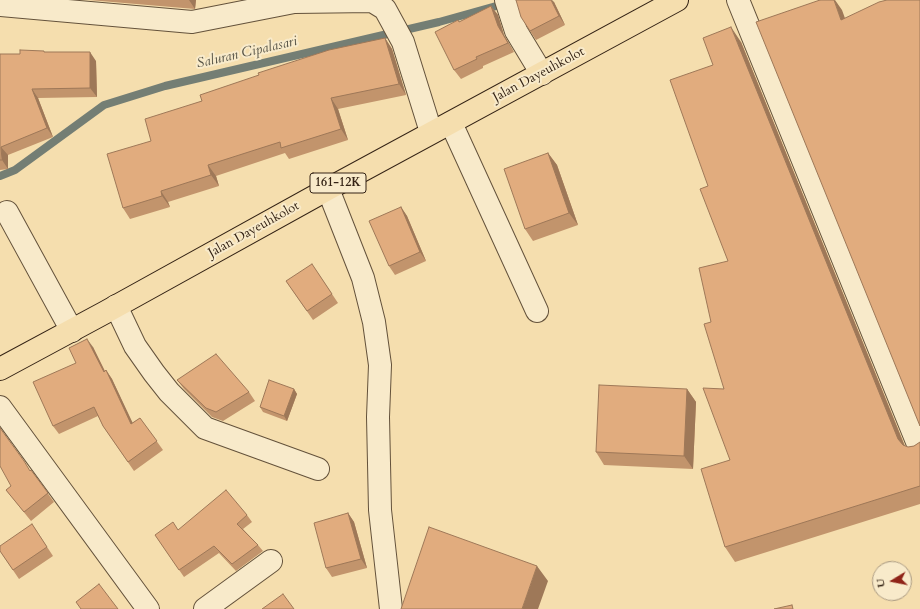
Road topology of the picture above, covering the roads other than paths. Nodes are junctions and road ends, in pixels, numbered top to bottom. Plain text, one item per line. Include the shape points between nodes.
1 (506, 0) edge
2 (677, 0) edge
3 (738, 0) edge
4 (0, 5) edge
5 (542, 74) junction
6 (451, 123) junction
7 (431, 132) junction
8 (328, 189) junction
9 (7, 212) dead end
10 (116, 306) junction
11 (537, 311) dead end
12 (72, 331) junction
13 (0, 369) edge
14 (0, 407) edge
15 (920, 449) edge
16 (318, 469) dead end
17 (271, 561) dead end
18 (148, 609) edge
19 (205, 609) edge
20 (391, 609) edge

1 - 5 street via 516,32
2 - 5 main road, Jalan Dayeuhkolot / 161-12K
3 - 15 street
4 - 7 street via 192,22 294,2 372,1 385,10 403,42
5 - 6 main road, Jalan Dayeuhkolot / 161-12K
6 - 7 main road, Jalan Dayeuhkolot / 161-12K
6 - 11 street
7 - 8 main road, Jalan Dayeuhkolot / 161-12K
8 - 10 main road, Jalan Dayeuhkolot / 161-12K
8 - 20 street via 363,278 374,322 380,365 380,510
9 - 12 street
10 - 12 main road, Jalan Dayeuhkolot / 161-12K
10 - 16 street via 135,346 154,373 205,428
12 - 13 main road, Jalan Dayeuhkolot / 161-12K
14 - 18 street
17 - 19 street

